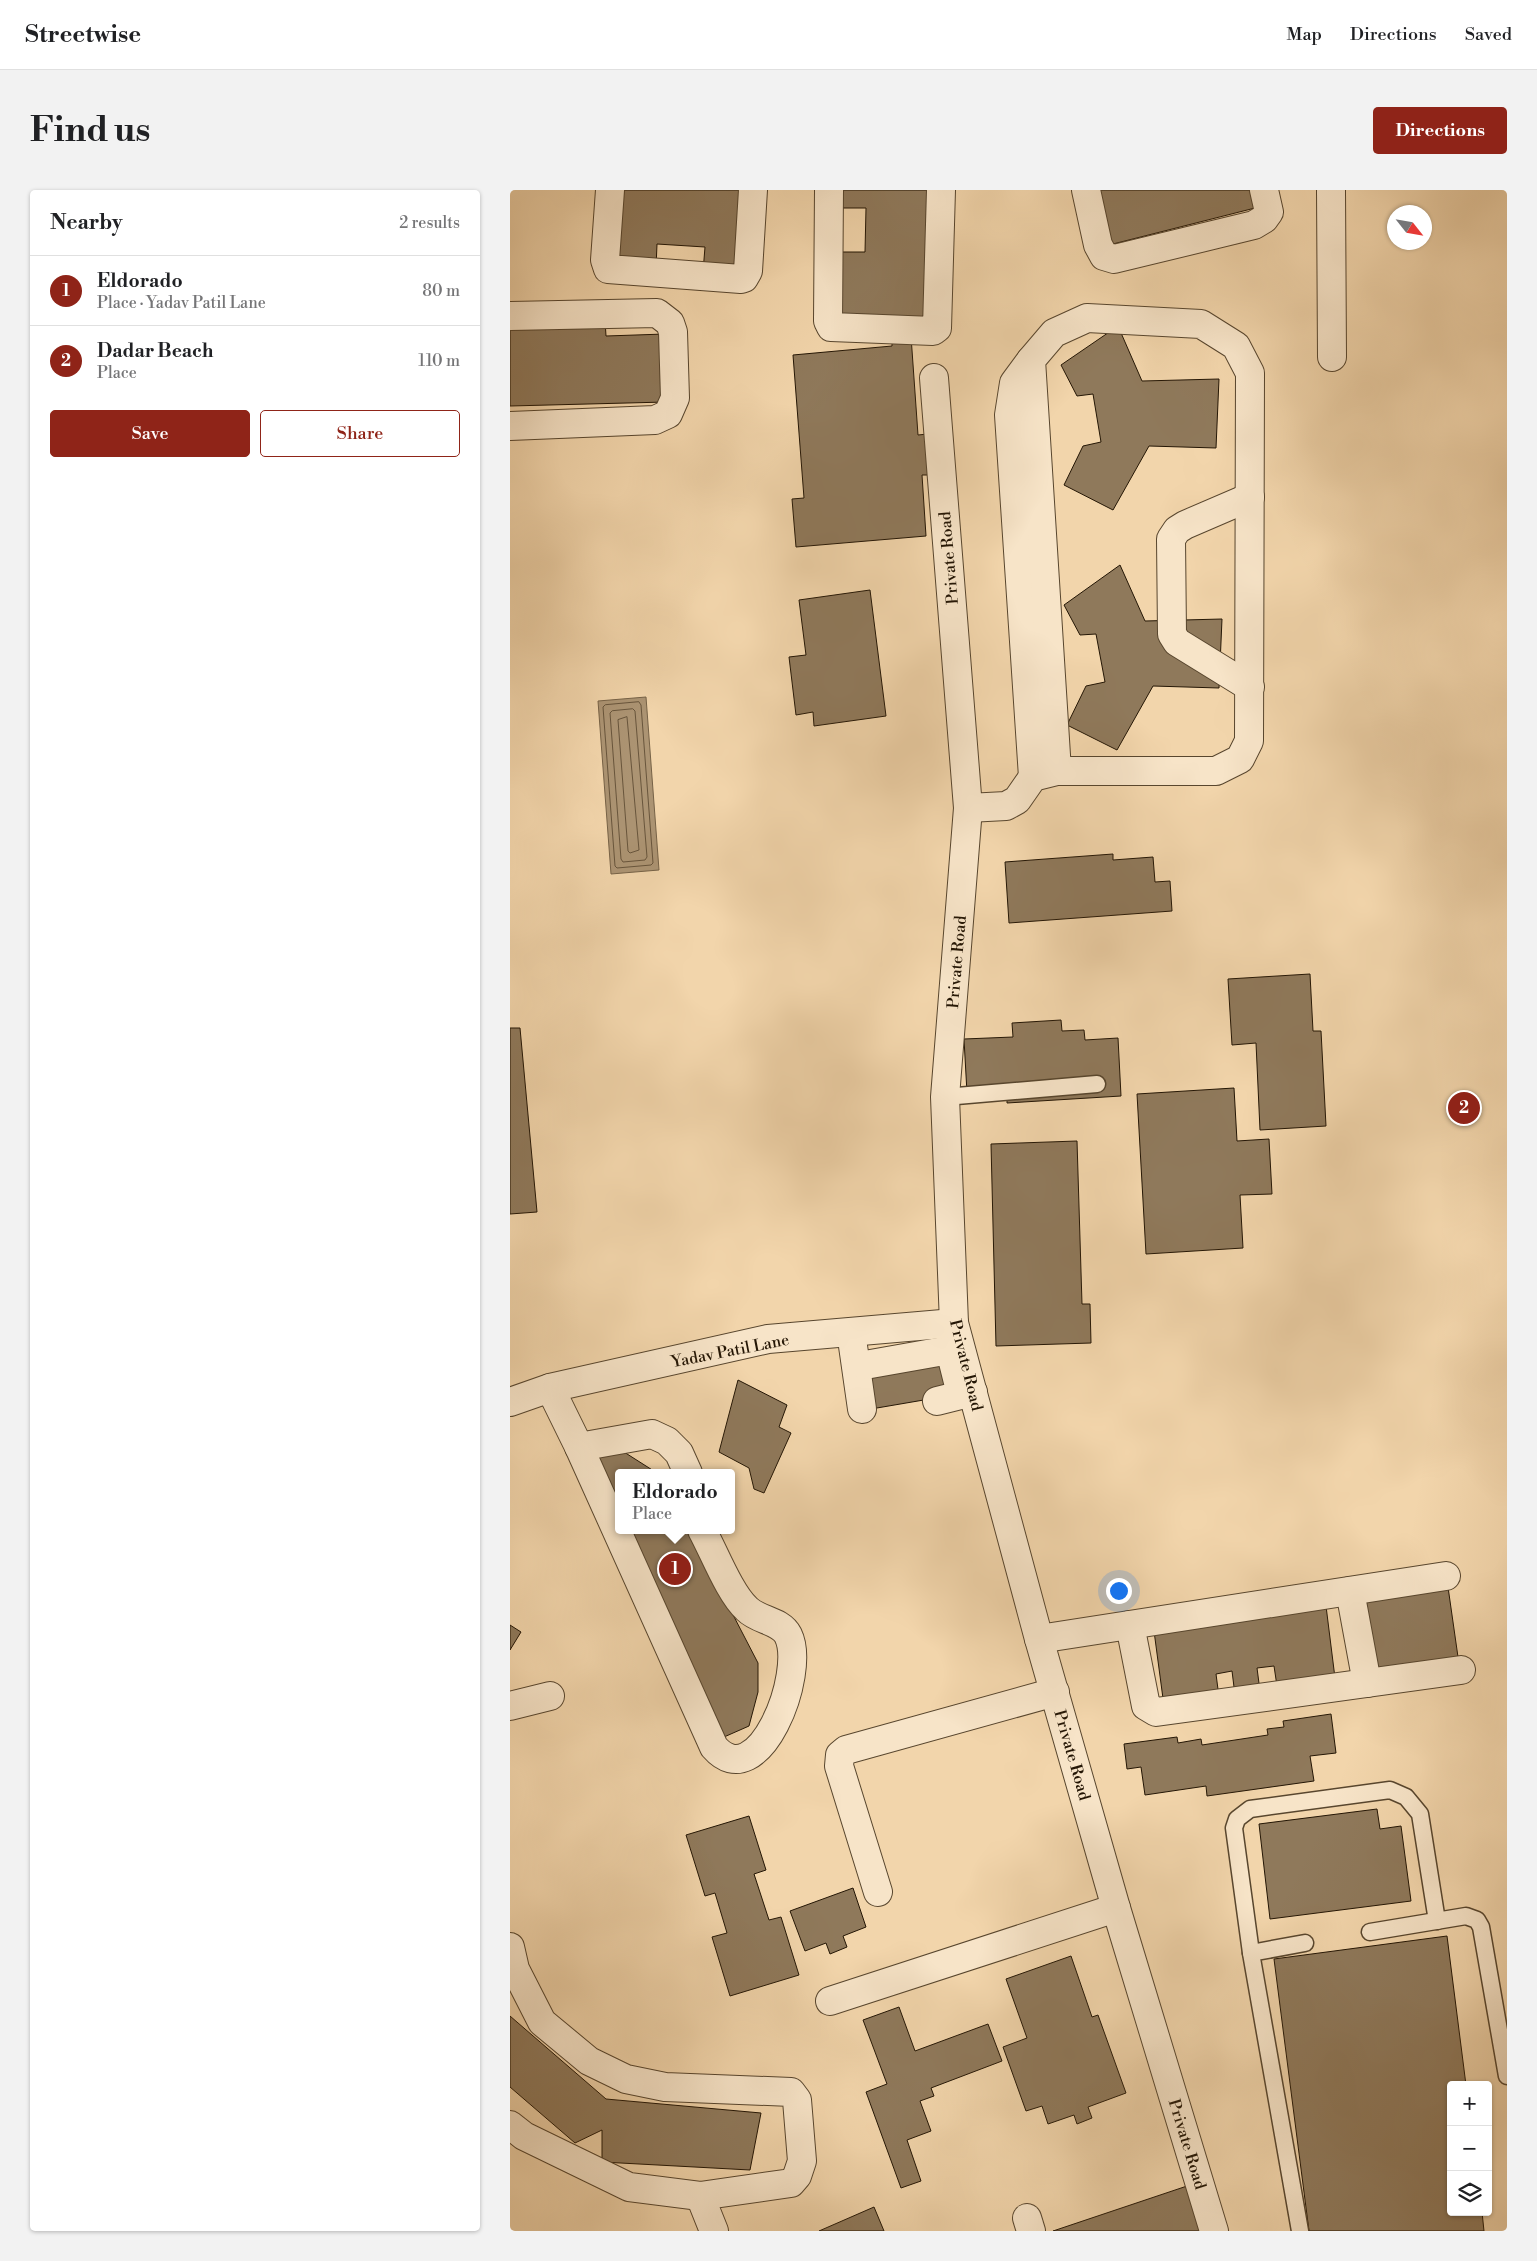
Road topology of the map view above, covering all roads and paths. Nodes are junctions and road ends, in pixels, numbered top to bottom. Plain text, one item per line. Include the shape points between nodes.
1 (610, 190) edge
2 (754, 190) edge
3 (829, 190) edge
4 (941, 190) edge
5 (1086, 190) edge
6 (1264, 190) edge
7 (1331, 190) edge
8 (510, 316) edge
9 (1332, 358) dead end
10 (934, 378) dead end
11 (510, 426) edge
12 (1250, 497) junction
13 (1250, 687) junction
14 (1045, 774) junction
15 (968, 808) junction
16 (1097, 1084) dead end
17 (945, 1097) junction
18 (954, 1323) junction
19 (852, 1332) junction
20 (865, 1365) dead end
21 (959, 1386) junction
22 (550, 1388) junction
23 (510, 1402) edge
24 (862, 1408) dead end
25 (579, 1447) junction
26 (686, 1469) edge
27 (615, 1527) edge
28 (618, 1534) edge
29 (704, 1534) edge
30 (1446, 1576) dead end
31 (1350, 1591) junction
32 (1130, 1625) junction
33 (1039, 1639) junction
34 (1461, 1670) dead end
35 (1367, 1683) junction
36 (1055, 1692) junction
37 (550, 1696) dead end
38 (510, 1706) edge
39 (878, 1892) dead end
40 (1116, 1908) junction
41 (1437, 1921) junction
42 (1370, 1932) dead end
43 (1305, 1944) dead end
44 (510, 1947) edge
45 (1251, 1954) junction
46 (830, 2001) dead end
47 (1507, 2076) edge
48 (510, 2125) edge
49 (700, 2196) junction
50 (714, 2231) edge
51 (1214, 2231) edge
52 (1300, 2231) edge

1 - 2 street via 605,260 608,268 740,279 748,271
3 - 4 street via 828,321 831,327 932,330 938,324
5 - 6 street via 1098,246 1104,256 1114,260 1254,225 1264,220 1269,212
7 - 9 street
8 - 11 street via 656,313 663,316 673,332 675,398 668,414 655,420
10 - 15 street, Private Road
12 - 13 street
12 - 13 street via 1185,525 1171,539 1172,634 1177,642
12 - 14 street via 1250,373 1236,346 1222,337 1201,324 1087,318 1054,333 1031,360 1014,383 1009,415
13 - 14 street via 1249,741 1240,759 1216,771
14 - 15 street via 1006,806
15 - 17 street, Private Road
16 - 17 lane
17 - 18 street, Private Road
18 - 19 street, Yadav Patil Lane
18 - 21 street, Private Road
19 - 22 street, Yadav Patil Lane via 768,1339
19 - 24 street
20 - 21 street via 941,1350 952,1358
21 - 33 street, Private Road
22 - 23 street, Yadav Patil Lane
22 - 25 street
25 - 26 street via 652,1434 679,1452
25 - 27 street
28 - 29 street via 714,1747 732,1761 742,1759 755,1750 770,1734 786,1701 793,1663 788,1636 779,1625 748,1611 739,1601
30 - 31 street
31 - 32 street
31 - 35 street
32 - 33 street
32 - 35 street via 1146,1706 1156,1712
33 - 36 street, Private Road
34 - 35 street
36 - 39 street via 840,1754 839,1766
36 - 40 street, Private Road
37 - 38 street
40 - 46 street
40 - 51 street, Private Road
41 - 42 lane
41 - 45 lane via 1420,1814 1406,1797 1390,1790 1250,1809 1237,1819 1234,1828
41 - 47 lane via 1466,1916 1477,1920 1481,1928
43 - 45 lane
44 - 49 street via 515,1969 542,2022 589,2062 626,2079 665,2087 791,2092 797,2100 802,2160 791,2183
45 - 52 lane
48 - 49 street via 524,2136 630,2187
49 - 50 street

